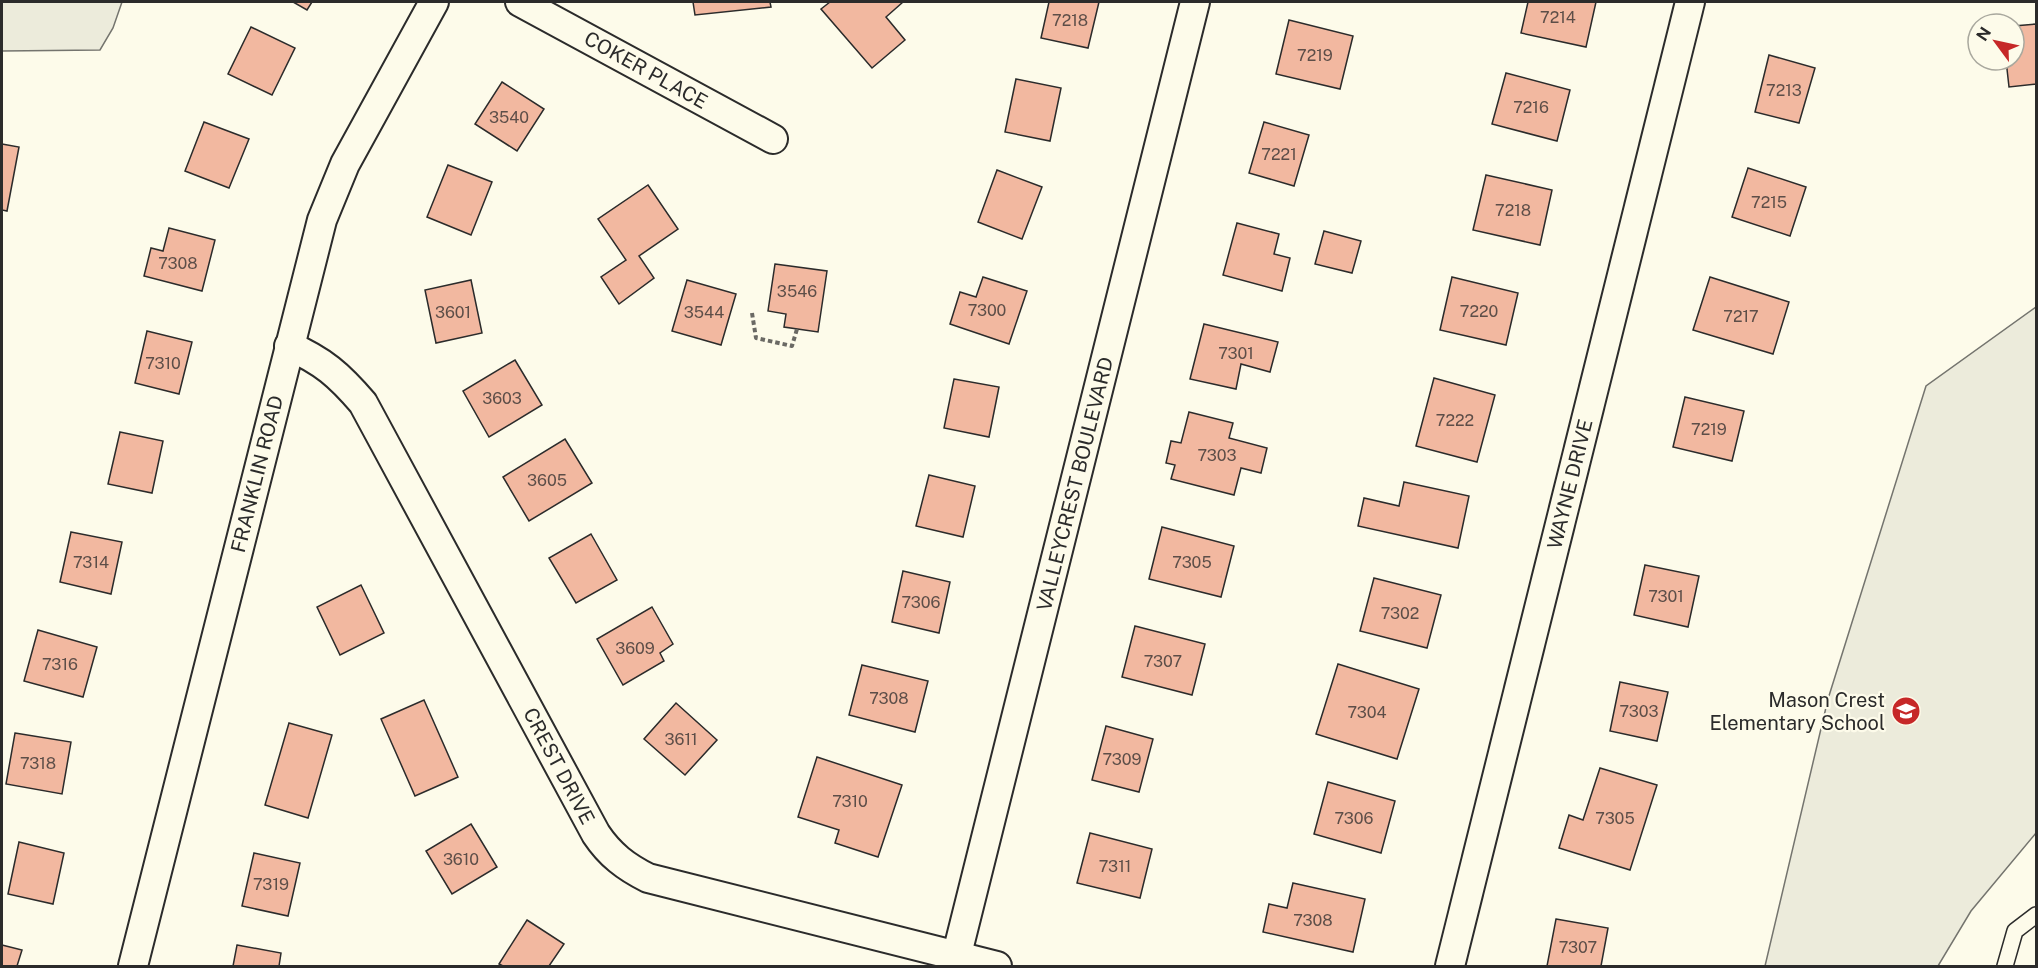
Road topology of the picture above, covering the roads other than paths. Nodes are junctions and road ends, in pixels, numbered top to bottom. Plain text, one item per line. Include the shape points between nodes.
1 (434, 2) edge
2 (520, 2) edge
3 (1195, 2) edge
4 (1690, 2) edge
5 (773, 139) dead end
6 (289, 346) junction
7 (2037, 915) edge
8 (955, 962) edge
9 (134, 966) edge
10 (997, 966) edge
11 (1450, 966) edge
12 (2005, 966) edge

1 - 6 street, FRANKLIN ROAD via 345,164 322,220
2 - 5 street, COKER PLACE
3 - 8 street, VALLEYCREST BOULEVARD
4 - 11 street, WAYNE DRIVE
6 - 8 street, CREST DRIVE via 337,374 363,403 606,848 648,878
6 - 9 street, FRANKLIN ROAD
7 - 12 lane via 2015,931
8 - 10 street, CREST DRIVE

